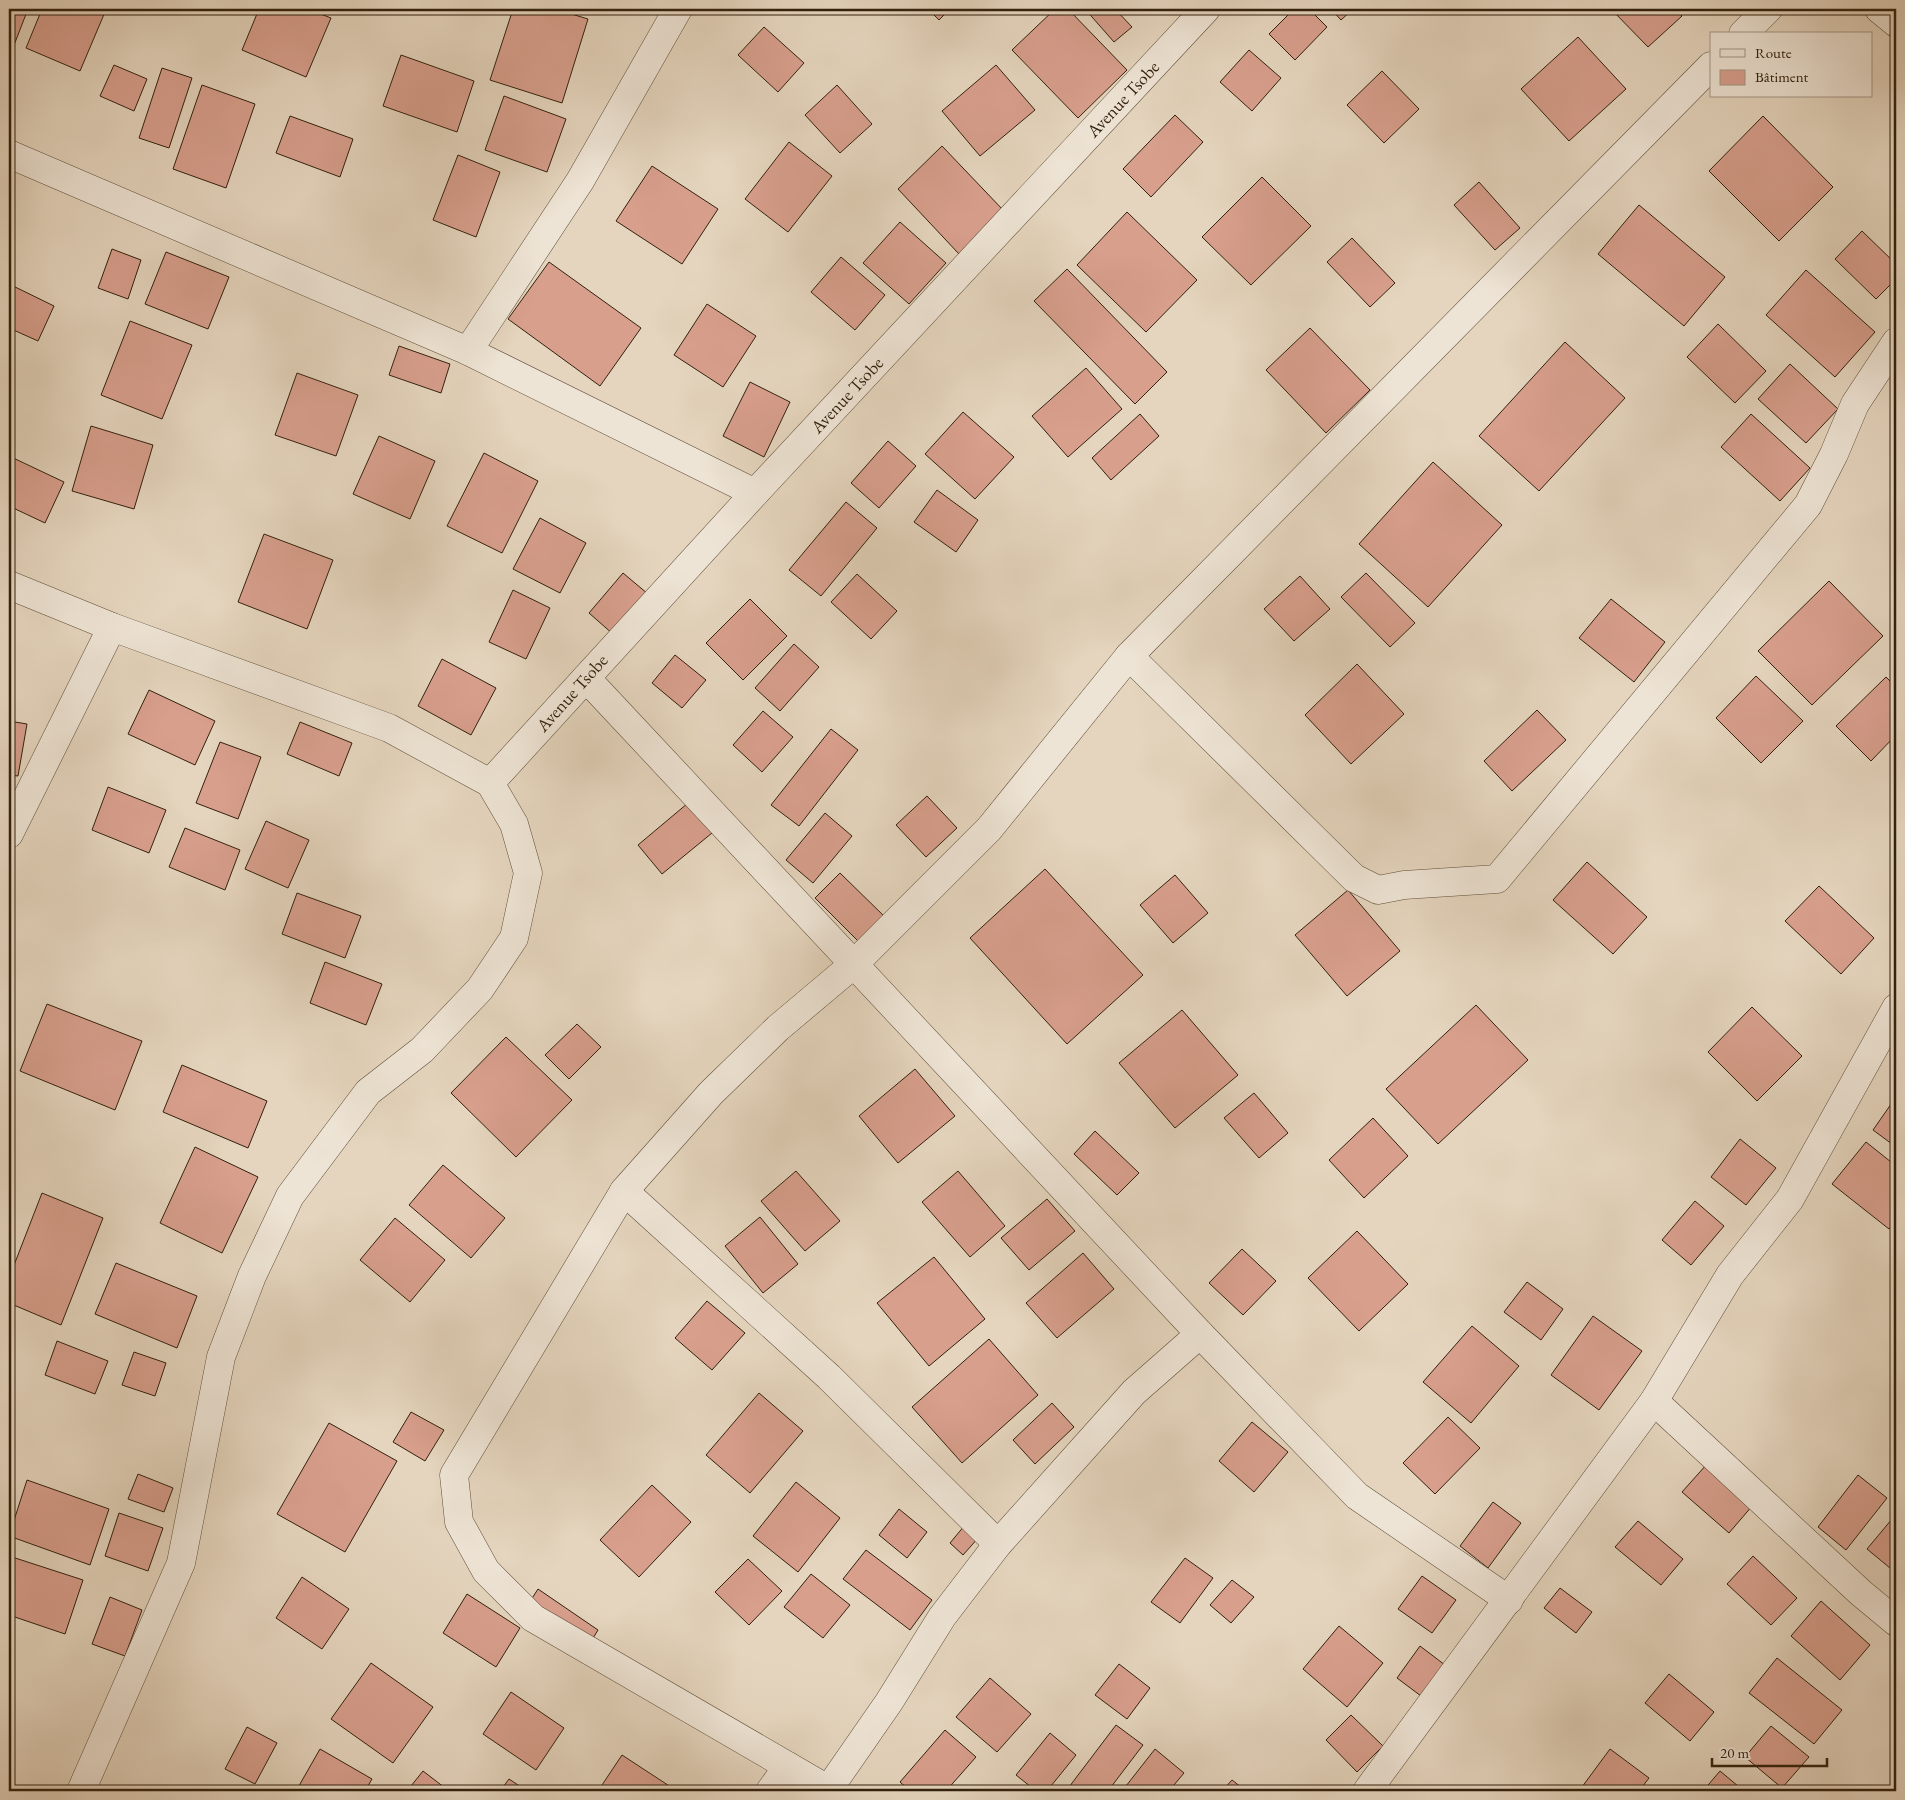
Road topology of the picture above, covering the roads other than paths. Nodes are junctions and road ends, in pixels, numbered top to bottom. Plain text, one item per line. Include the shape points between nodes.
1 (678, 9) edge
2 (1206, 9) edge
3 (1768, 9) edge
4 (1879, 9) edge
5 (1896, 23) edge
6 (1745, 32) edge
7 (1710, 67) edge
8 (9, 154) edge
9 (1896, 342) edge
10 (468, 350) junction
11 (755, 493) junction
12 (9, 585) edge
13 (112, 626) junction
14 (1129, 656) junction
15 (586, 678) junction
16 (490, 783) junction
17 (9, 834) edge
18 (854, 964) junction
19 (1896, 1008) edge
20 (624, 1191) junction
21 (1200, 1334) junction
22 (1654, 1401) junction
23 (998, 1544) junction
24 (1509, 1600) junction
25 (1896, 1622) edge
26 (788, 1766) junction
27 (829, 1790) edge
28 (81, 1791) edge
29 (770, 1791) edge
30 (1367, 1791) edge

1 - 10 street via 580,181
2 - 11 street, Avenue Tsobe
3 - 6 street
4 - 5 street
7 - 14 street
8 - 10 street
9 - 14 street via 1855,404 1808,505 1497,879 1404,885 1378,890 1354,878
10 - 11 street
11 - 15 street, Avenue Tsobe
12 - 13 street
13 - 16 street via 389,728
13 - 17 street
14 - 18 street via 990,829
15 - 16 street, Avenue Tsobe
15 - 18 street
16 - 28 street via 514,824 528,872 514,938 480,990 422,1050 368,1092 290,1196 252,1276 221,1357 181,1563
18 - 20 street via 778,1028 711,1093
18 - 21 street
19 - 22 street via 1790,1199 1730,1275
20 - 23 street via 829,1377
20 - 26 street via 454,1475 459,1522 486,1571 534,1618
21 - 23 street via 1134,1392
21 - 24 street via 1357,1496
22 - 24 street
22 - 25 street
23 - 27 street via 942,1617
24 - 30 street
26 - 27 street
26 - 29 street

